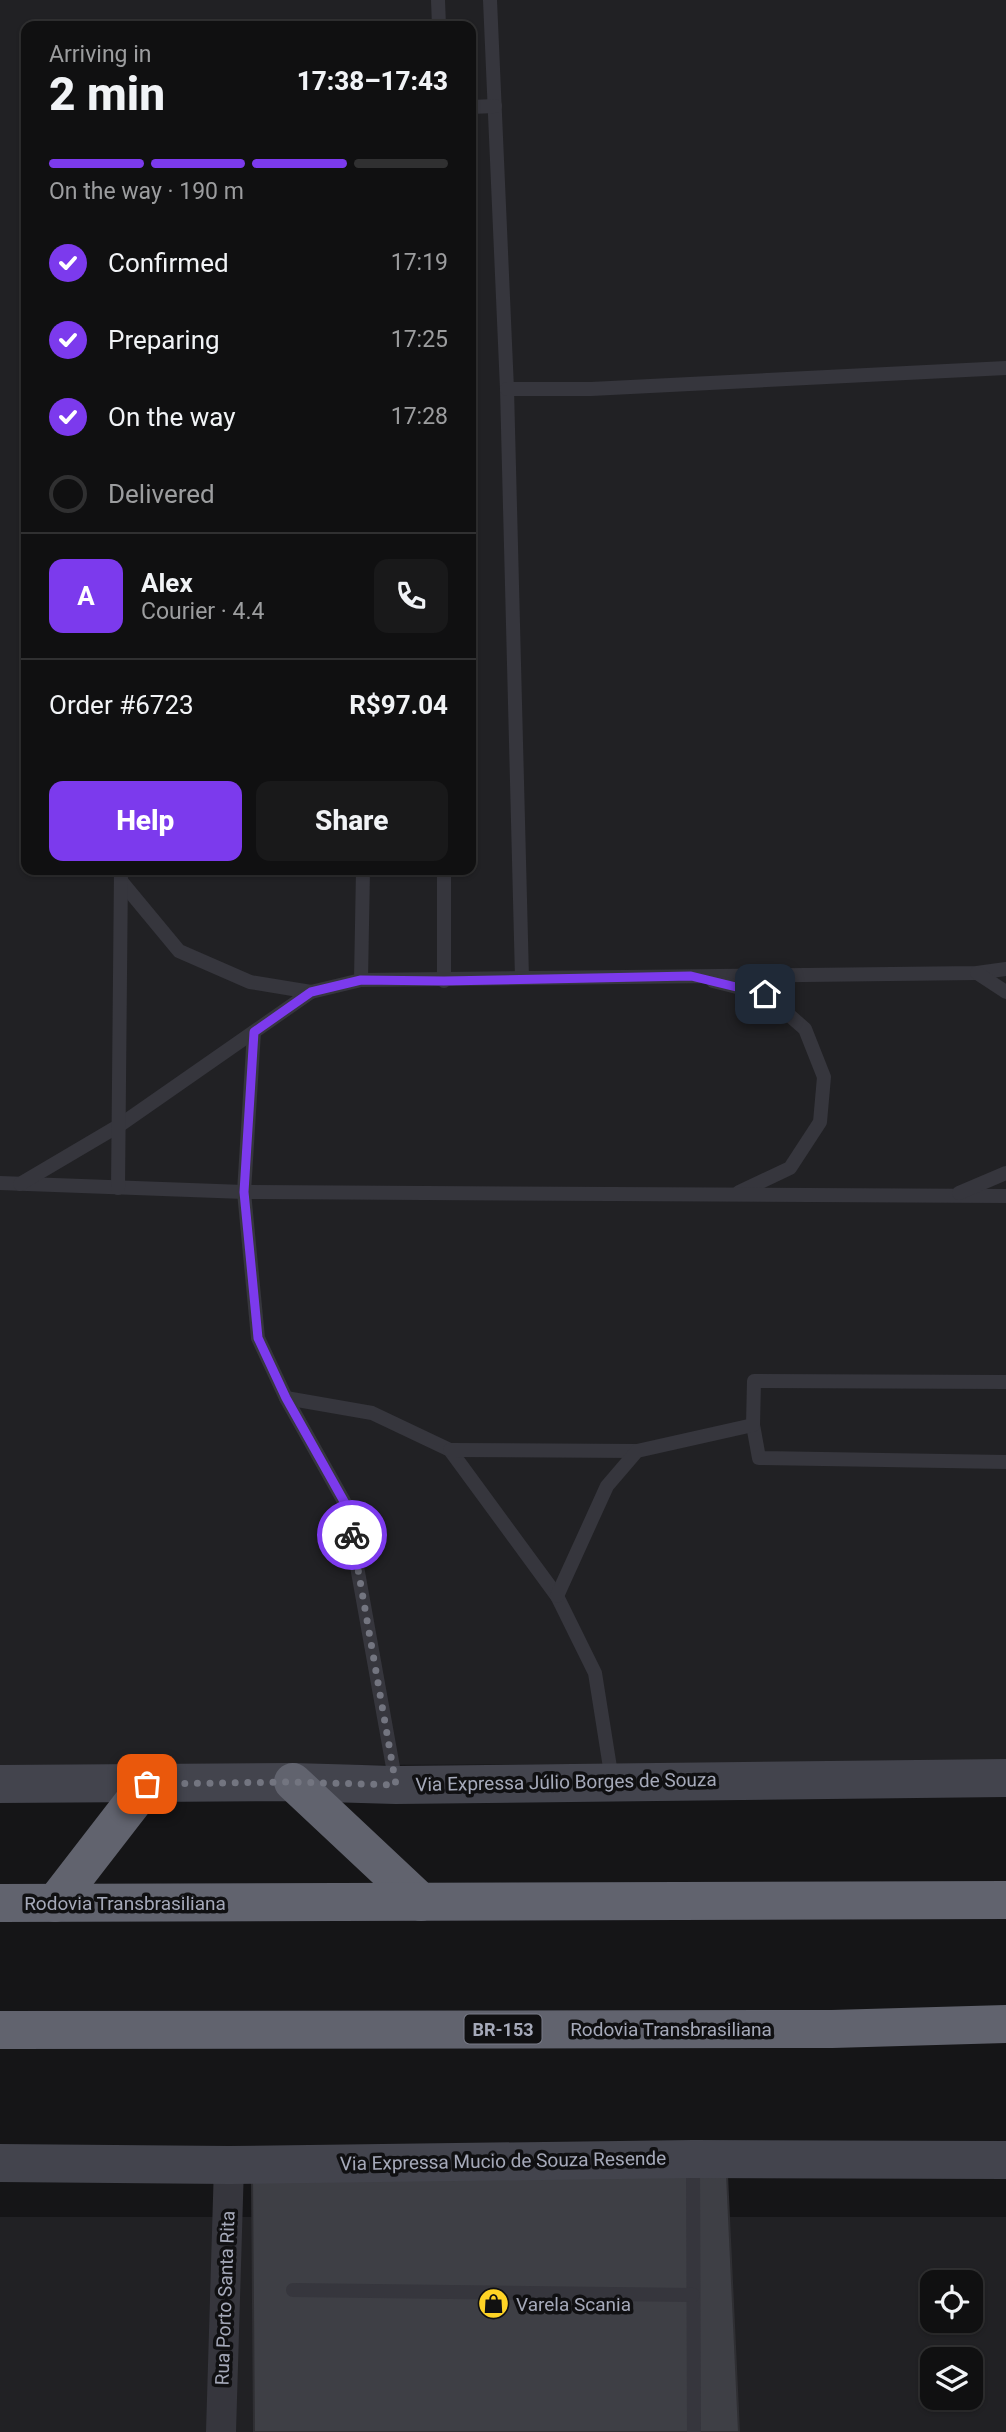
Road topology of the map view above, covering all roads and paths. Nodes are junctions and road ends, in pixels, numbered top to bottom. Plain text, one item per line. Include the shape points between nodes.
1 (438, 0) edge
2 (491, 0) edge
3 (439, 21) edge
4 (495, 106) junction
5 (476, 107) edge
6 (1006, 368) edge
7 (507, 389) junction
8 (363, 875) edge
9 (444, 875) edge
10 (121, 876) edge
11 (1006, 969) edge
12 (977, 973) junction
13 (691, 976) junction
14 (522, 978) junction
15 (361, 980) junction
16 (444, 981) junction
17 (311, 992) junction
18 (1006, 992) edge
19 (254, 1032) junction
20 (120, 1125) junction
21 (1006, 1173) edge
22 (0, 1183) edge
23 (20, 1184) junction
24 (118, 1188) junction
25 (244, 1192) junction
26 (734, 1194) junction
27 (951, 1196) junction
28 (1006, 1196) edge
29 (1006, 1382) edge
30 (286, 1398) junction
31 (753, 1425) junction
32 (450, 1450) junction
33 (637, 1451) junction
34 (1006, 1462) edge
35 (557, 1596) junction
36 (1006, 1778) edge
37 (613, 1781) junction
38 (293, 1782) junction
39 (0, 1784) edge
40 (147, 1784) junction
41 (396, 1785) junction
42 (1006, 1900) edge
43 (421, 1902) junction
44 (0, 1903) edge
45 (55, 1903) junction
46 (1006, 2024) edge
47 (0, 2030) edge
48 (692, 2159) junction
49 (1006, 2160) edge
50 (0, 2163) edge
51 (229, 2165) junction
52 (293, 2290) dead end
53 (693, 2295) junction
54 (221, 2432) edge
55 (694, 2432) edge

1 - 3 lane
2 - 4 lane
4 - 5 lane
4 - 7 lane
6 - 7 lane
7 - 14 lane
8 - 15 lane
9 - 16 lane
10 - 17 lane via 179,951 250,982
10 - 20 lane
11 - 12 lane
12 - 13 lane
12 - 18 lane
13 - 14 lane
13 - 26 lane via 765,994 805,1029 824,1077 820,1122 790,1168
14 - 16 lane
15 - 16 lane
15 - 17 lane
17 - 19 lane
19 - 20 lane
19 - 25 lane
20 - 23 lane
20 - 24 lane
21 - 27 lane
22 - 23 lane
23 - 24 lane
24 - 25 lane
25 - 26 lane
25 - 30 lane via 258,1338
26 - 27 lane
27 - 28 lane
29 - 31 lane via 754,1381
30 - 32 lane via 372,1413
30 - 41 lane via 346,1505
31 - 33 lane
31 - 34 lane via 759,1458
32 - 33 lane
32 - 35 lane
33 - 35 lane via 607,1486
35 - 37 lane via 595,1673
36 - 37 main road, Via Expressa Júlio Borges de Souza
37 - 41 main road, Via Expressa Júlio Borges de Souza
38 - 40 main road, Via Expressa Júlio Borges de Souza
38 - 41 main road, Via Expressa Júlio Borges de Souza
38 - 43 highway
39 - 40 main road, Via Expressa Júlio Borges de Souza
40 - 45 highway
42 - 43 highway, Rodovia Transbrasiliana
43 - 45 highway, Rodovia Transbrasiliana
44 - 45 highway, Rodovia Transbrasiliana
46 - 47 highway, Rodovia Transbrasiliana / BR-153 via 832,2029
48 - 49 main road, Via Expressa Mucio de Souza Resende
48 - 51 main road, Via Expressa Mucio de Souza Resende
48 - 53 lane
50 - 51 main road, Via Expressa Mucio de Souza Resende
51 - 54 street, Rua Porto Santa Rita
52 - 53 lane
53 - 55 lane

